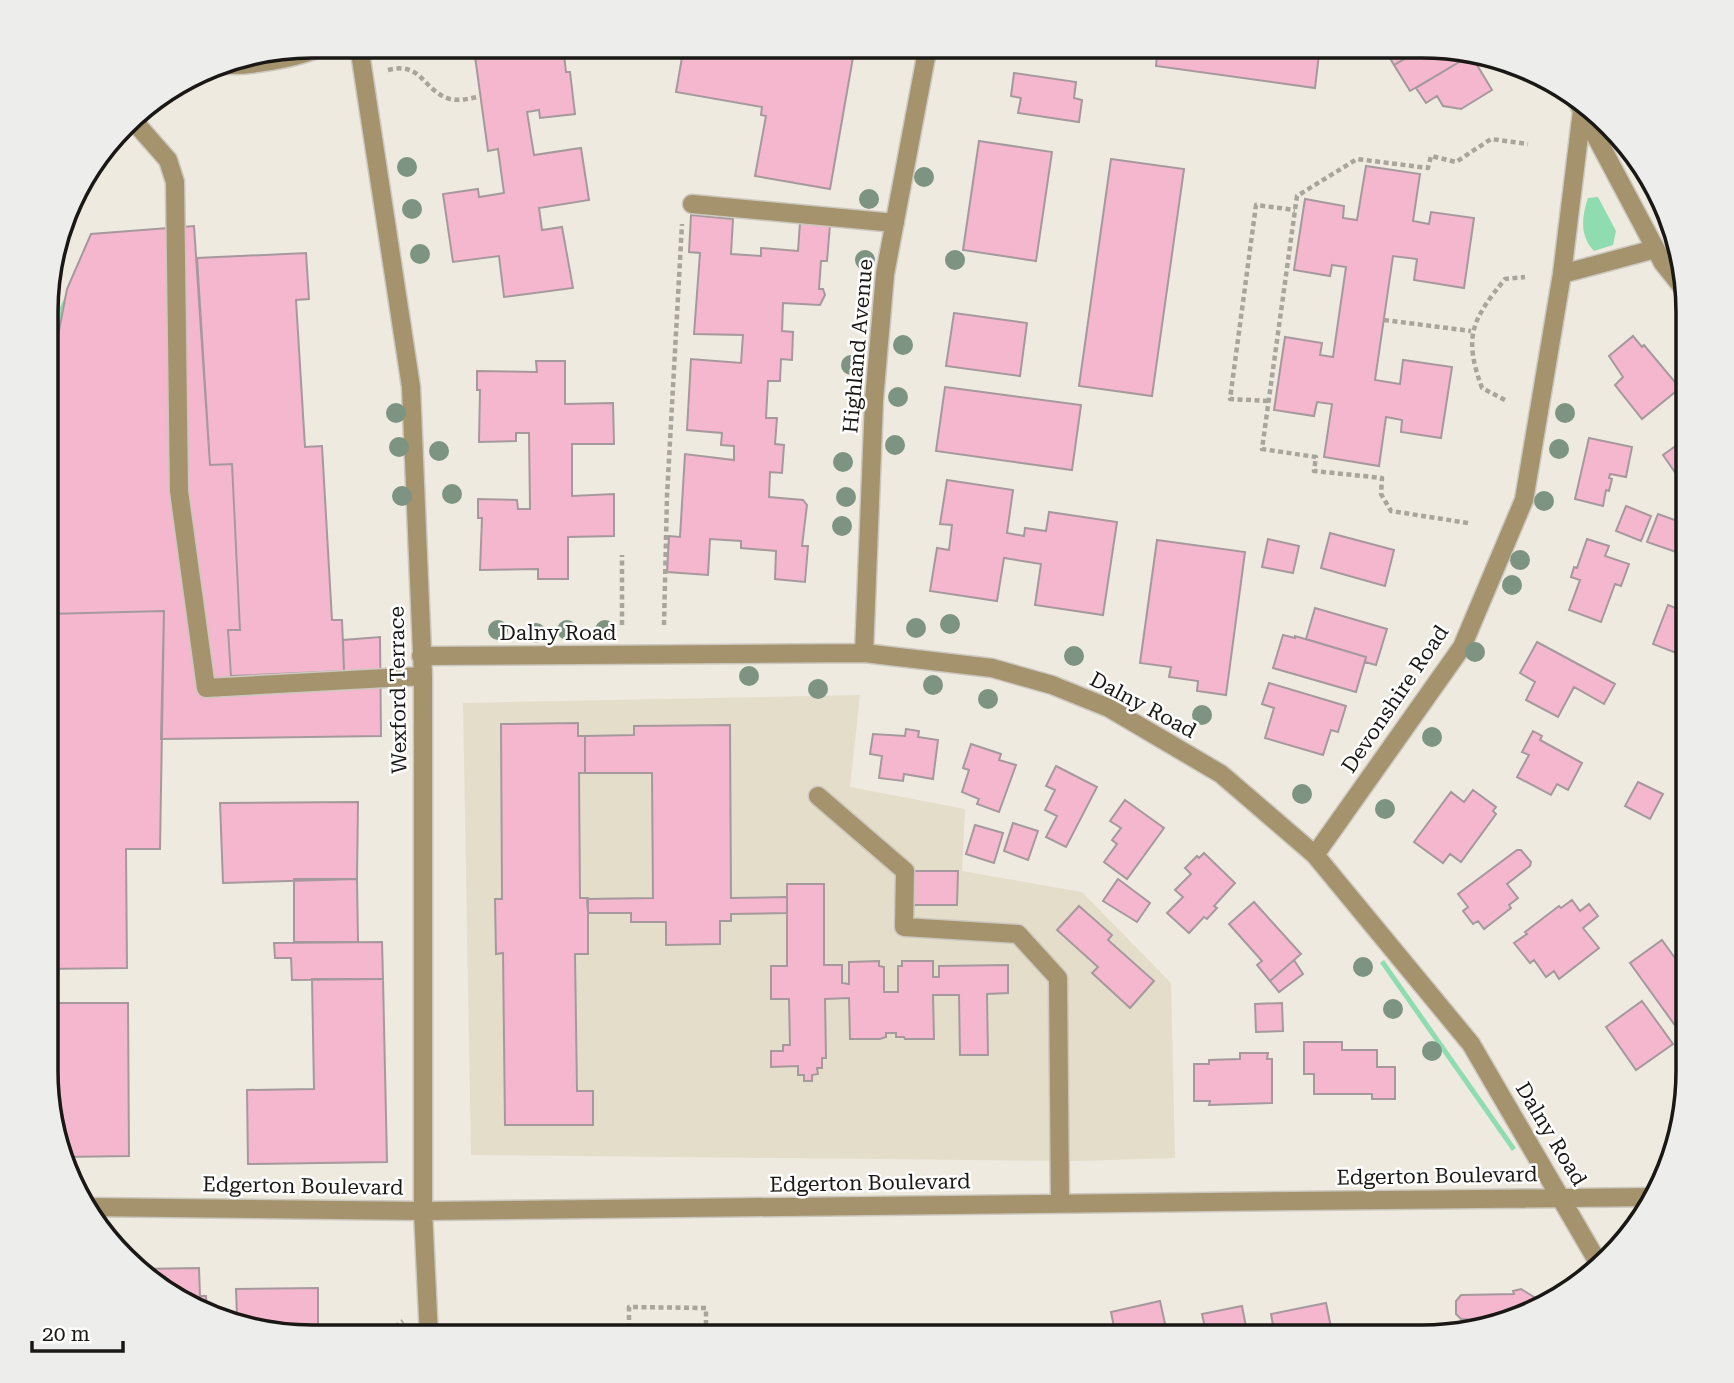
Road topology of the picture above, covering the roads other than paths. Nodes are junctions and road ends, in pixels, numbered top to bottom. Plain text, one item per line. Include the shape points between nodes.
1 (361, 58) edge
2 (926, 58) edge
3 (1577, 110) edge
4 (1585, 117) edge
5 (143, 122) edge
6 (691, 204) road end
7 (895, 223) junction
8 (1655, 248) junction
9 (1562, 274) junction
10 (1674, 276) edge
11 (864, 653) junction
12 (421, 656) junction
13 (423, 677) junction
14 (818, 796) dead end
15 (1315, 855) junction
16 (1562, 1197) junction
17 (1643, 1197) edge
18 (1060, 1203) junction
19 (97, 1207) edge
20 (423, 1211) junction
21 (1595, 1257) edge
22 (428, 1325) edge

1 - 12 street, Wexford Terrace via 410,374
2 - 7 street, Highland Avenue
3 - 9 street, Devonshire Road
4 - 8 street
5 - 13 street via 168,160 175,182 179,491 206,688
6 - 7 street
7 - 11 street, Highland Avenue via 885,274 874,400
8 - 9 street
8 - 10 street
9 - 15 street, Devonshire Road via 1524,500 1462,647
11 - 12 street, Dalny Road
11 - 15 street, Dalny Road via 992,668 1109,708 1221,774
12 - 13 street, Wexford Terrace
13 - 20 street, Wexford Terrace
14 - 18 street via 905,871 904,927 1018,934 1059,978
15 - 16 street, Dalny Road via 1471,1044
16 - 17 street, Edgerton Boulevard
16 - 18 street, Edgerton Boulevard
16 - 21 street, Dalny Road
18 - 20 street, Edgerton Boulevard
19 - 20 street, Edgerton Boulevard
20 - 22 street, Wexford Terrace

